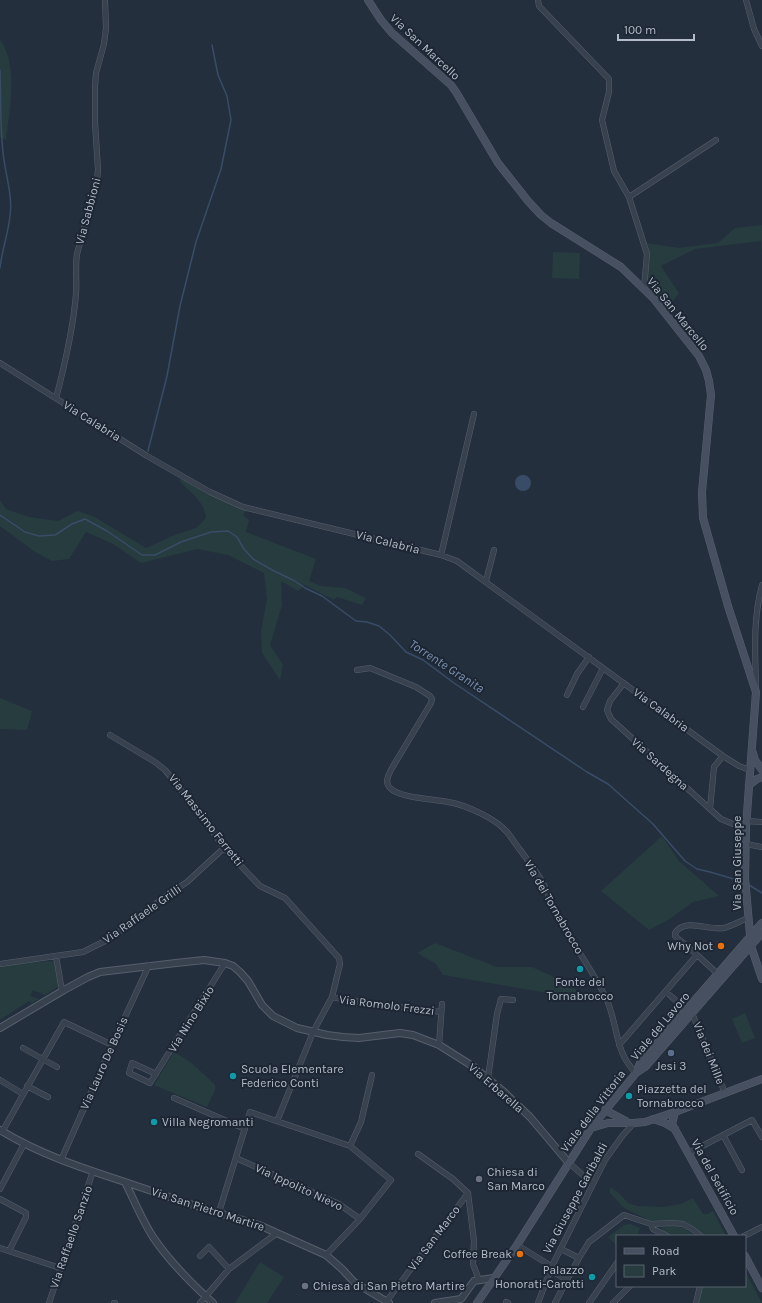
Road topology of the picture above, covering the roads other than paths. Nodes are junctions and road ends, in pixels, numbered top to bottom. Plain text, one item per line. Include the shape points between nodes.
1 (105, 0) edge
2 (368, 0) edge
3 (538, 0) edge
4 (746, 0) edge
5 (762, 46) edge
6 (716, 140) dead end
7 (629, 197) junction
8 (644, 288) junction
9 (0, 363) edge
10 (56, 398) junction
11 (474, 414) dead end
12 (494, 550) dead end
13 (441, 555) junction
14 (486, 581) junction
15 (762, 584) edge
16 (755, 651) junction
17 (589, 657) junction
18 (746, 662) junction
19 (603, 668) junction
20 (357, 670) dead end
21 (624, 683) junction
22 (756, 692) junction
23 (567, 695) dead end
24 (583, 707) dead end
25 (110, 735) dead end
26 (752, 749) junction
27 (723, 756) junction
28 (750, 770) junction
29 (762, 770) edge
30 (762, 777) edge
31 (749, 785) junction
32 (710, 810) junction
33 (762, 822) edge
34 (747, 824) junction
35 (746, 844) junction
36 (762, 847) edge
37 (224, 848) junction
38 (748, 918) junction
39 (762, 923) edge
40 (762, 933) edge
41 (750, 936) junction
42 (751, 946) junction
43 (697, 955) junction
44 (56, 956) junction
45 (225, 962) junction
46 (0, 964) edge
47 (149, 966) junction
48 (718, 974) junction
49 (762, 979) edge
50 (62, 991) junction
51 (666, 992) junction
52 (332, 997) junction
53 (513, 1000) dead end
54 (442, 1004) dead end
55 (689, 1011) junction
56 (441, 1012) junction
57 (0, 1028) edge
58 (313, 1032) junction
59 (112, 1045) junction
60 (439, 1045) junction
61 (619, 1045) junction
62 (23, 1048) dead end
63 (42, 1059) junction
64 (56, 1067) dead end
65 (636, 1073) junction
66 (156, 1074) junction
67 (372, 1075) dead end
68 (488, 1078) junction
69 (762, 1079) edge
70 (0, 1080) edge
71 (27, 1086) junction
72 (725, 1093) junction
73 (23, 1094) junction
74 (48, 1098) dead end
75 (174, 1098) dead end
76 (605, 1110) junction
77 (674, 1112) junction
78 (653, 1119) junction
79 (277, 1121) junction
80 (622, 1123) junction
81 (634, 1124) junction
82 (591, 1128) junction
83 (245, 1129) junction
84 (675, 1129) junction
85 (1, 1131) edge
86 (626, 1131) junction
87 (724, 1135) junction
88 (762, 1137) edge
89 (24, 1144) junction
90 (350, 1146) junction
91 (690, 1153) junction
92 (418, 1154) dead end
93 (236, 1158) junction
94 (61, 1160) junction
95 (568, 1162) junction
96 (742, 1170) dead end
97 (93, 1172) junction
98 (125, 1182) junction
99 (593, 1184) junction
100 (0, 1189) edge
101 (468, 1193) junction
102 (0, 1199) edge
103 (218, 1212) junction
104 (360, 1219) junction
105 (651, 1224) junction
106 (762, 1227) edge
107 (278, 1233) junction
108 (664, 1235) edge
109 (700, 1235) edge
110 (733, 1235) edge
111 (746, 1235) edge
112 (517, 1244) junction
113 (0, 1248) edge
114 (560, 1249) junction
115 (9, 1251) junction
116 (200, 1256) dead end
117 (326, 1256) junction
118 (579, 1258) junction
119 (746, 1258) edge
120 (616, 1264) edge
121 (549, 1267) junction
122 (60, 1268) junction
123 (229, 1270) junction
124 (493, 1278) junction
125 (479, 1280) junction
126 (567, 1280) junction
127 (629, 1287) edge
128 (700, 1287) edge
129 (762, 1288) edge
130 (206, 1297) junction
131 (388, 1302) edge
132 (49, 1303) edge
133 (200, 1303) edge
134 (213, 1303) edge
135 (436, 1303) edge
136 (477, 1303) edge
137 (538, 1303) edge
138 (555, 1303) edge
139 (589, 1303) edge
140 (613, 1303) edge
141 (696, 1303) edge

1 - 10 street, Via Sabbioni via 106,28 95,87 97,180 76,254 76,291 69,348
2 - 8 main road, Via San Marcello via 392,33 456,92 498,163 528,201 550,223 621,267
3 - 7 street via 539,6 609,79 609,92 602,120 614,171
4 - 5 street
6 - 7 street
7 - 8 street via 647,254
8 - 18 main road, Via San Marcello via 699,356 710,382 710,414 702,492 703,518
9 - 10 street, Via Calabria
10 - 13 street, Via Calabria via 147,456 235,504
11 - 13 street
12 - 14 street
13 - 14 street, Via Calabria via 457,561
14 - 17 street, Via Calabria
15 - 16 street via 758,599
16 - 18 street
16 - 22 street
17 - 19 street, Via Calabria
17 - 23 street
18 - 22 main road, Via San Marcello
19 - 21 street, Via Calabria
19 - 24 street
20 - 61 street, Via del Tornabrocco via 370,668 428,693 432,699 387,779 390,789 464,806 494,821 507,832 537,873 558,918 589,966 609,1005
21 - 27 street, Via Calabria
21 - 32 street, Via Sardegna via 610,701 607,710 611,719
22 - 26 main road, Via San Marcello
25 - 37 street, Via Massimo Ferretti via 165,770
26 - 28 main road, Via San Marcello
26 - 29 main road via 755,760
27 - 28 street, Via Calabria
27 - 32 street via 714,768
28 - 29 main road
28 - 31 main road, Via San Giuseppe
30 - 31 main road
31 - 34 main road, Via San Giuseppe
32 - 34 street, Via Sardegna via 721,819 738,826
33 - 34 street, Via Sardegna
34 - 35 main road, Via San Giuseppe
35 - 36 street
35 - 38 main road, Via San Giuseppe
37 - 44 street, Via Raffaele Grilli via 187,882 111,938 83,952
37 - 52 street, Via Massimo Ferretti via 260,886 285,898 339,958 340,964
38 - 41 main road, Via San Giuseppe
38 - 43 street via 724,928 695,925 678,929 675,936
39 - 41 main road, Viale del Lavoro
40 - 42 main road, Viale del Lavoro
41 - 42 main road, Via San Giuseppe
41 - 48 main road, Viale del Lavoro
42 - 49 main road, Via San Giuseppe
42 - 55 main road, Viale del Lavoro
43 - 48 street
43 - 51 street
44 - 46 street, Via Raffaele Grilli
44 - 50 street
45 - 47 street via 204,960
45 - 58 street, Via Erbarella via 233,966 248,981 262,1005 273,1016 297,1028
45 - 66 street, Via Nino Bixio
47 - 50 street via 100,972
47 - 59 street, Via Lauro De Bosis
48 - 55 main road, Viale del Lavoro
50 - 57 street
51 - 55 street
51 - 61 street
52 - 56 street, Via Romolo Frezzi
52 - 58 street, Via Massimo Ferretti
53 - 68 street via 501,999
54 - 56 street, Via Romolo Frezzi
55 - 65 main road, Viale del Lavoro via 645,1067
55 - 72 street, Via dei Mille
56 - 60 street, Via Romolo Frezzi
58 - 60 street, Via Erbarella via 360,1038 400,1033
58 - 79 street, Via Massimo Ferretti
59 - 63 street via 64,1022
59 - 94 street, Via Lauro De Bosis
60 - 68 street, Via Erbarella
61 - 65 street, Via del Tornabrocco via 627,1064
62 - 63 street
63 - 64 street
63 - 71 street
65 - 76 main road, Viale della Vittoria
66 - 66 street via 150,1083 129,1073 132,1063
67 - 90 street via 361,1122
68 - 95 street, Via Erbarella via 530,1117
69 - 72 main road, Via Giuseppe Garibaldi
70 - 73 street
71 - 73 street
71 - 74 street
72 - 77 main road, Via Giuseppe Garibaldi
73 - 85 street
75 - 83 street
76 - 81 main road
76 - 82 main road, Viale della Vittoria
77 - 78 main road, Via Giuseppe Garibaldi
77 - 84 main road, Via del Setificio via 672,1124
78 - 81 main road, Via Giuseppe Garibaldi
78 - 84 main road
79 - 83 street via 250,1112
79 - 90 street
80 - 81 main road
80 - 82 main road via 608,1123
80 - 86 street
81 - 86 street, Via Giuseppe Garibaldi
82 - 95 main road, Viale della Vittoria
83 - 93 street
84 - 91 main road, Via del Setificio
85 - 89 street, Via San Pietro Martire
86 - 99 street, Via Giuseppe Garibaldi via 605,1160
87 - 88 street via 752,1120
87 - 91 street
87 - 96 street
89 - 94 street, Via San Pietro Martire
89 - 100 street
90 - 104 street via 391,1180
91 - 110 main road, Via del Setificio
92 - 101 street
93 - 103 street
93 - 104 street, Via Ippolito Nievo via 339,1204
94 - 97 street, Via San Pietro Martire
95 - 99 street
95 - 112 main road, Viale della Vittoria
97 - 98 street, Via San Pietro Martire
97 - 122 street, Via Raffaello Sanzio
98 - 103 street, Via San Pietro Martire
98 - 130 street via 153,1237
99 - 114 street, Via Giuseppe Garibaldi
101 - 125 street via 474,1241 473,1264
101 - 131 street, Via San Marco
102 - 115 street via 26,1213
103 - 107 street, Via San Pietro Martire via 259,1224
104 - 117 street
105 - 108 street via 652,1230
105 - 109 street via 683,1224
105 - 118 street via 624,1215 590,1242
106 - 111 street
107 - 117 street, Via San Pietro Martire
107 - 123 street
112 - 121 street
112 - 124 main road, Viale della Vittoria
113 - 115 street
114 - 118 street
114 - 121 street, Via Giuseppe Garibaldi
115 - 122 street
116 - 123 street via 209,1247
117 - 131 street, Via San Pietro Martire via 354,1282
118 - 126 street
119 - 129 main road
120 - 139 street
121 - 126 street
121 - 137 street, Via Giuseppe Garibaldi
122 - 132 street, Via Raffaello Sanzio
123 - 130 street
124 - 125 street
124 - 136 main road, Viale della Vittoria
125 - 135 street via 474,1281 461,1299
126 - 138 street
127 - 140 street
128 - 141 street
130 - 133 street
130 - 134 street

